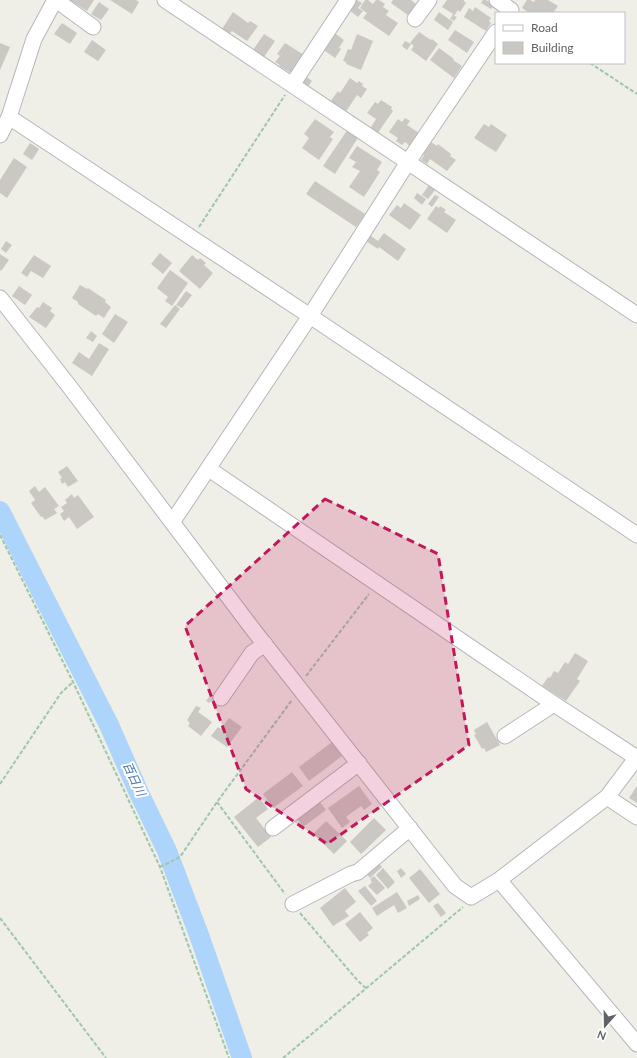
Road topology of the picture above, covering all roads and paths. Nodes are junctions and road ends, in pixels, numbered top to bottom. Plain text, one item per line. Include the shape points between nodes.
1 (56, 0) edge
2 (165, 0) edge
3 (348, 0) edge
4 (429, 0) edge
5 (496, 0) edge
6 (512, 8) edge
7 (415, 19) dead end
8 (93, 27) dead end
9 (495, 33) edge
10 (592, 64) edge
11 (292, 84) junction
12 (637, 94) edge
13 (9, 117) junction
14 (0, 135) edge
15 (408, 162) junction
16 (192, 238) junction
17 (0, 298) edge
18 (637, 315) edge
19 (310, 316) junction
20 (209, 469) junction
21 (173, 521) junction
22 (0, 535) edge
23 (637, 535) edge
24 (377, 584) junction
25 (265, 644) junction
26 (73, 682) junction
27 (300, 688) junction
28 (221, 698) dead end
29 (554, 704) junction
30 (505, 736) dead end
31 (637, 758) edge
32 (359, 763) junction
33 (0, 784) edge
34 (607, 797) junction
35 (637, 817) edge
36 (273, 828) dead end
37 (410, 828) junction
38 (160, 867) junction
39 (499, 880) junction
40 (471, 897) junction
41 (292, 904) dead end
42 (0, 918) edge
43 (637, 1044) edge
44 (106, 1058) edge
45 (229, 1058) edge
46 (283, 1058) edge

1 - 8 street
1 - 13 street via 34,39
2 - 11 street
3 - 11 street
4 - 7 street
5 - 6 street
9 - 15 street
10 - 12 path
11 - 15 street
11 - 16 path
13 - 14 street
13 - 16 street
15 - 18 street
15 - 19 street
16 - 19 street
17 - 21 street
19 - 20 street
19 - 23 street
20 - 21 street
20 - 24 street
21 - 25 street
22 - 26 path
24 - 27 path
24 - 29 street
25 - 27 street
25 - 28 street via 252,653
26 - 33 path via 61,692
26 - 38 path
27 - 32 street
27 - 38 path via 216,802 180,857
29 - 30 street
29 - 31 street
31 - 34 street
32 - 36 street
32 - 37 street
34 - 35 street
34 - 39 street
37 - 40 street via 455,886
37 - 41 street via 358,872
38 - 45 path
39 - 40 street
39 - 43 street
40 - 46 path via 463,907
42 - 44 path

